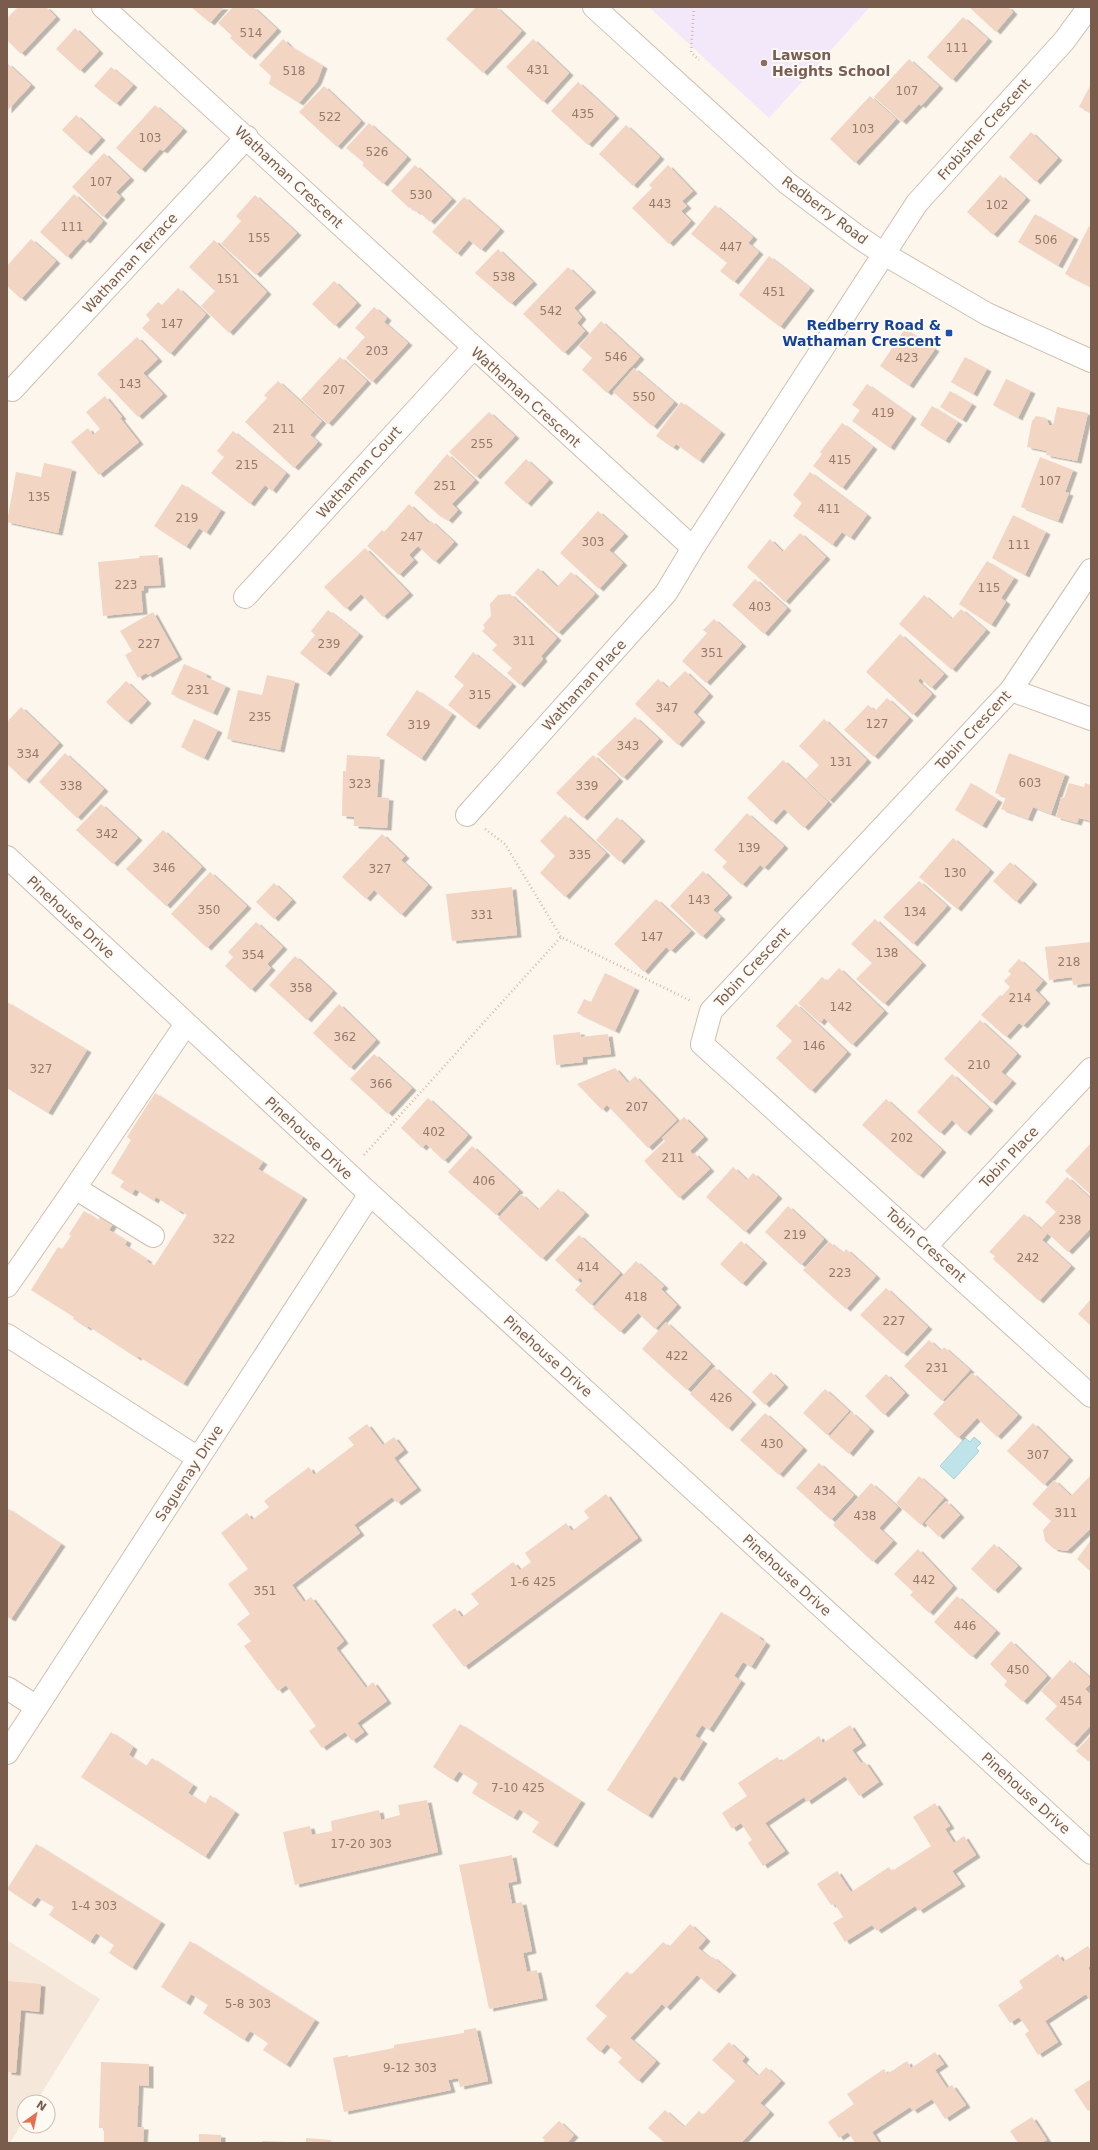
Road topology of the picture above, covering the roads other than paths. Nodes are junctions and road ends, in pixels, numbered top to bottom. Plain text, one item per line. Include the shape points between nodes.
1 (103, 7) edge
2 (594, 7) edge
3 (1089, 7) edge
4 (247, 137) junction
5 (884, 254) junction
6 (473, 348) junction
7 (1091, 361) edge
8 (12, 390) dead end
9 (693, 548) junction
10 (1091, 570) edge
11 (245, 597) dead end
12 (1011, 690) junction
13 (1091, 719) edge
14 (466, 815) dead end
15 (7, 857) edge
16 (186, 1024) junction
17 (1091, 1069) edge
18 (75, 1188) junction
19 (370, 1194) junction
20 (153, 1236) dead end
21 (927, 1245) junction
22 (7, 1286) edge
23 (7, 1335) edge
24 (1091, 1396) edge
25 (198, 1458) junction
26 (7, 1688) edge
27 (37, 1707) junction
28 (7, 1753) edge
29 (1091, 1853) edge

1 - 4 street, Wathaman Crescent
2 - 5 street, Redberry Road via 787,183
3 - 5 street, Frobisher Crescent via 1064,41 917,203
4 - 6 street, Wathaman Crescent
4 - 8 street, Wathaman Terrace
5 - 7 street, Redberry Road via 987,314
5 - 9 street
6 - 9 street, Wathaman Crescent
6 - 11 street, Wathaman Court
9 - 14 street, Wathaman Place via 666,593
10 - 12 street, Tobin Crescent
12 - 13 street
12 - 21 street, Tobin Crescent via 711,1011 702,1044
15 - 16 street, Pinehouse Drive
16 - 18 street
16 - 19 street, Pinehouse Drive
17 - 21 street, Tobin Place
18 - 20 street
18 - 22 street
19 - 25 street, Saguenay Drive
19 - 29 street, Pinehouse Drive
21 - 24 street, Tobin Crescent
23 - 25 street
25 - 27 street, Saguenay Drive
26 - 27 street
27 - 28 street, Saguenay Drive

